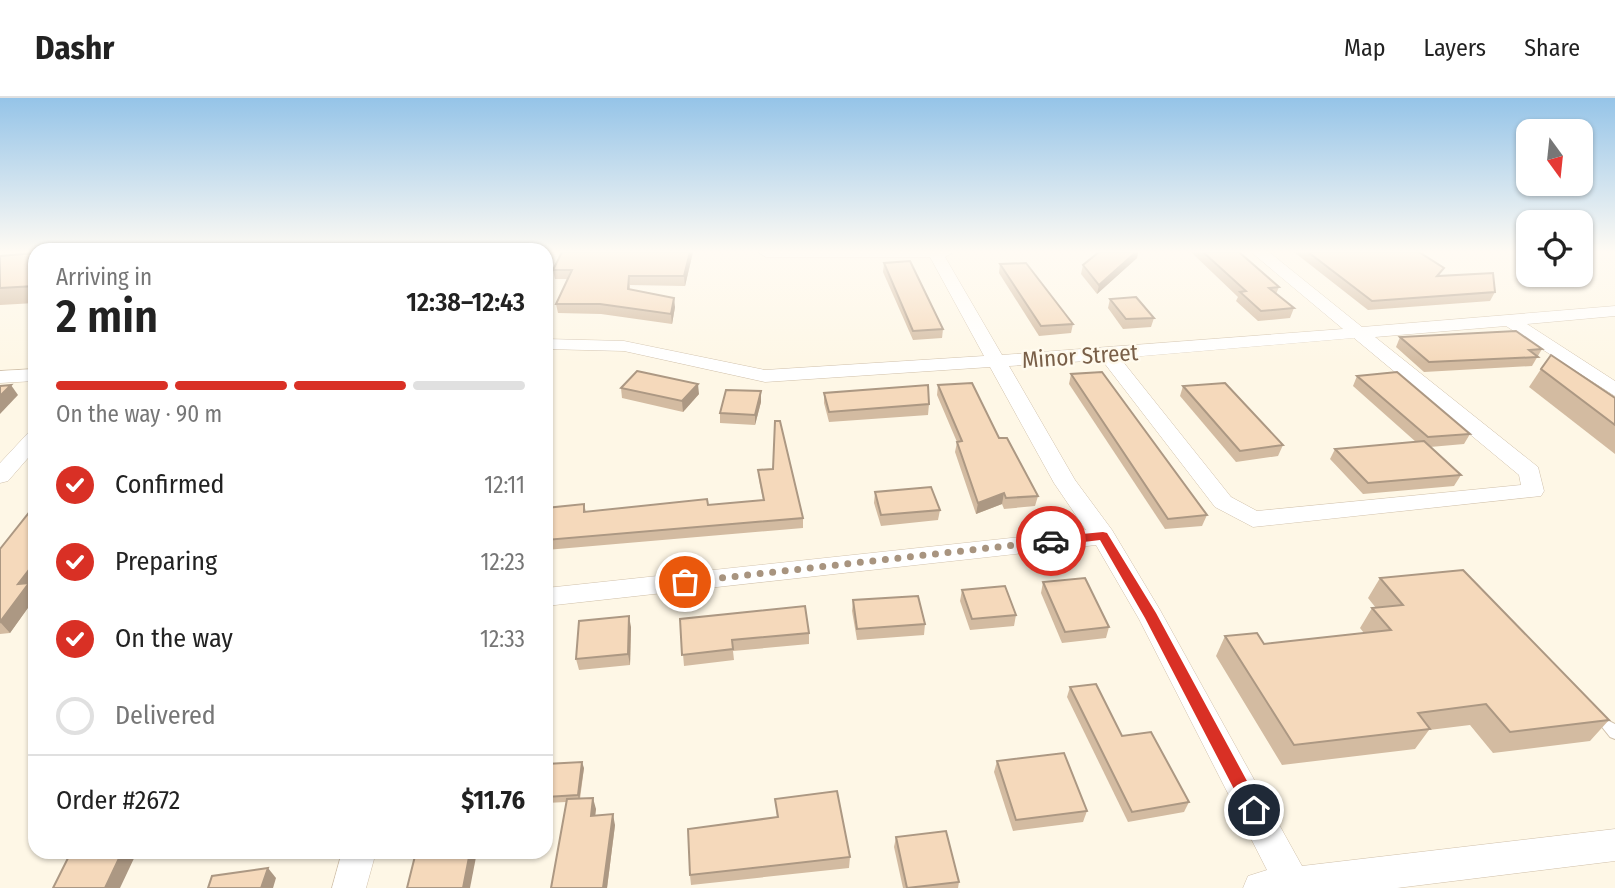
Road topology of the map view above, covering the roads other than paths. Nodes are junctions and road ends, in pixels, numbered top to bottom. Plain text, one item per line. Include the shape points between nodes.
1 (957, 289) edge
2 (1304, 289) edge
3 (1615, 311) edge
4 (1509, 320) junction
5 (1358, 333) junction
6 (553, 344) edge
7 (1107, 354) junction
8 (999, 362) junction
9 (28, 375) edge
10 (0, 377) edge
11 (1615, 390) edge
12 (28, 445) edge
13 (0, 476) edge
14 (1103, 536) junction
15 (553, 596) edge
16 (1615, 845) edge
17 (357, 859) edge
18 (1283, 886) edge
19 (349, 888) edge

1 - 8 street
2 - 5 street
3 - 4 street, Minor Street
4 - 5 street, Minor Street
4 - 11 street
5 - 7 street, Minor Street
5 - 7 street via 1530,472 1533,491 1253,519 1223,502
6 - 8 street, Minor Street via 624,346 765,376
7 - 8 street, Minor Street
8 - 14 street via 1065,483
9 - 10 street
12 - 13 street
14 - 15 street
14 - 18 street via 1151,617
16 - 18 street
17 - 19 street

